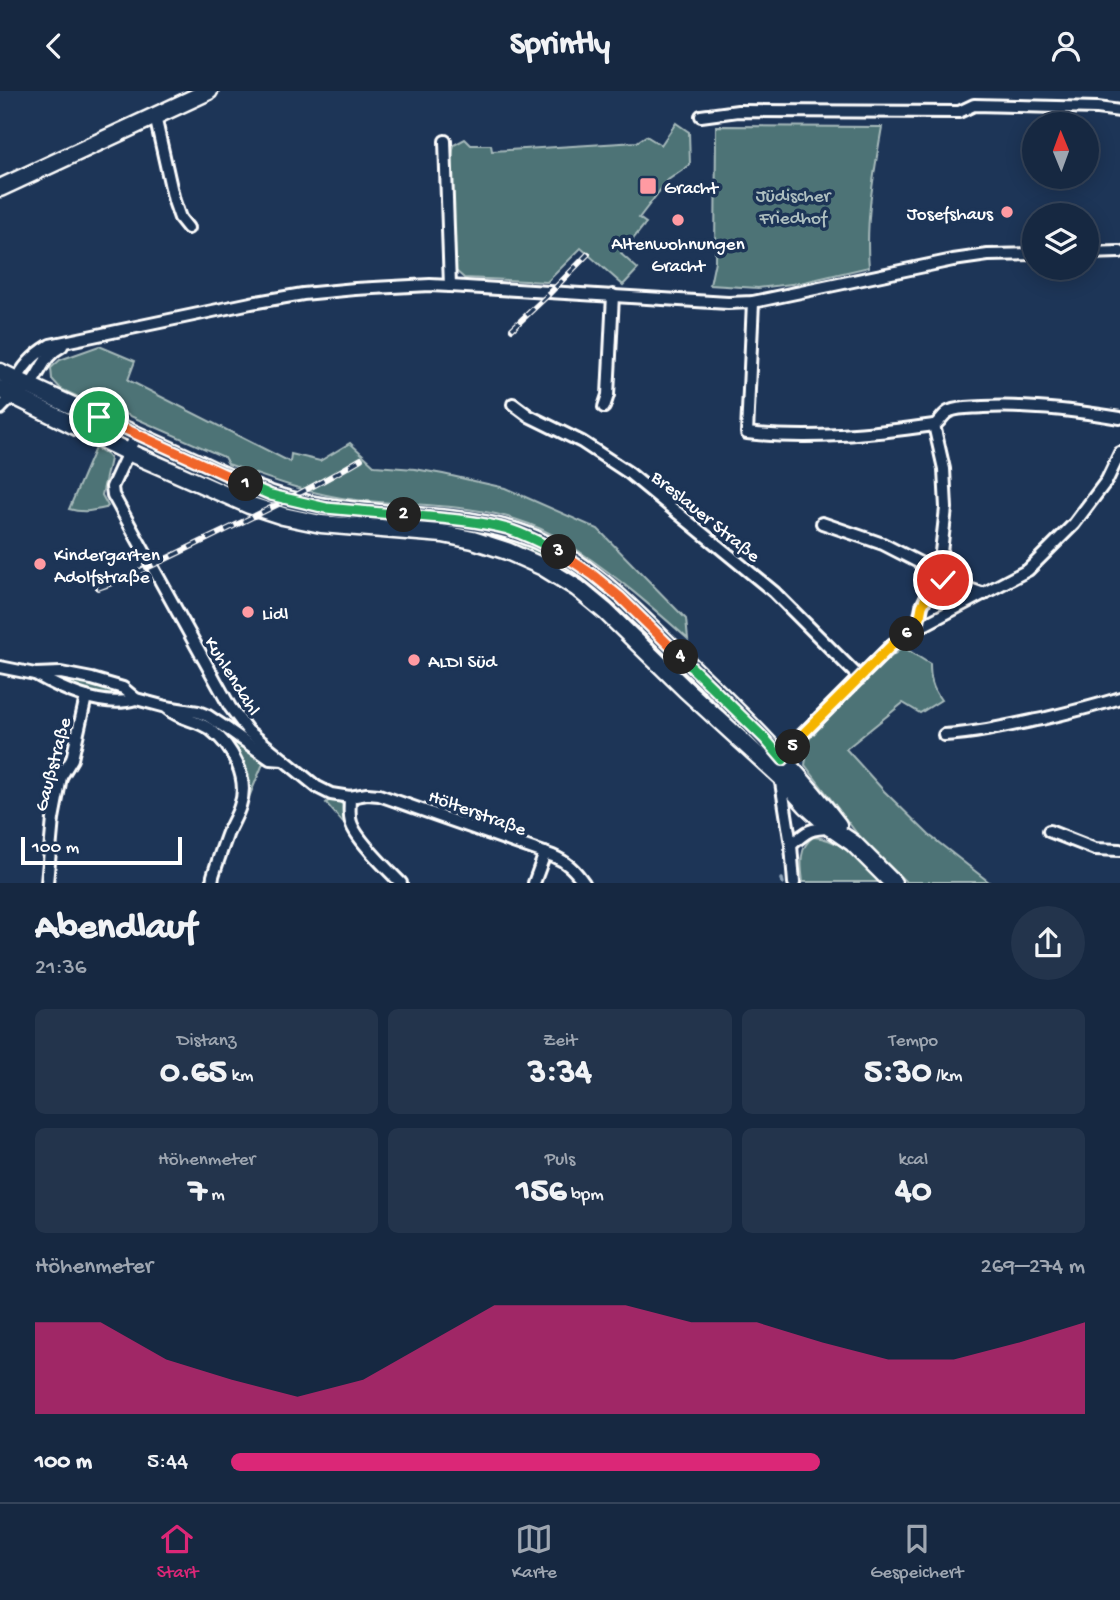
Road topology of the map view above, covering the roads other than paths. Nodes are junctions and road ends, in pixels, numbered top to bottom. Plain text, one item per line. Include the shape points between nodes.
1 (209, 91) edge
2 (1120, 111) edge
3 (155, 116) junction
4 (701, 116) dead end
5 (445, 141) dead end
6 (0, 188) edge
7 (188, 228) dead end
8 (1120, 252) edge
9 (1099, 253) edge
10 (1022, 254) edge
11 (450, 286) junction
12 (613, 295) junction
13 (753, 302) junction
14 (0, 372) edge
15 (23, 382) junction
16 (7, 393) edge
17 (513, 404) dead end
18 (604, 407) dead end
19 (0, 409) edge
20 (1120, 418) edge
21 (934, 425) junction
22 (136, 435) junction
23 (128, 452) junction
24 (1120, 453) edge
25 (822, 523) dead end
26 (935, 573) junction
27 (984, 594) junction
28 (918, 627) junction
29 (0, 667) edge
30 (35, 674) junction
31 (860, 678) junction
32 (86, 697) junction
33 (1120, 698) edge
34 (136, 699) junction
35 (166, 707) junction
36 (944, 735) dead end
37 (284, 760) junction
38 (782, 768) junction
39 (350, 797) junction
40 (831, 828) junction
41 (1049, 831) dead end
42 (853, 843) junction
43 (792, 845) junction
44 (1120, 849) edge
45 (545, 853) junction
46 (47, 883) edge
47 (212, 883) edge
48 (401, 883) edge
49 (534, 883) edge
50 (584, 883) edge
51 (794, 883) edge
52 (893, 883) edge

1 - 3 main road
2 - 4 street via 974,105 959,112 738,111
3 - 6 main road
3 - 7 street via 174,201
5 - 11 street
8 - 9 street
10 - 13 street via 953,260
11 - 12 street
11 - 15 street via 303,294 50,345 28,362
12 - 13 street
12 - 18 street
13 - 21 street via 747,433 846,436
14 - 15 main road
15 - 16 street via 23,392
15 - 22 main road
16 - 19 street
16 - 23 main road
17 - 31 street, Breslauer Straße via 629,473 774,592
20 - 21 street via 1011,406 950,411
21 - 26 street via 944,469 946,508
22 - 23 street, Kuhlendahl
22 - 38 main road via 289,500 326,508 472,521 535,539 620,597 730,704
23 - 37 street, Kuhlendahl via 112,487 113,495 230,707 248,731
23 - 38 main road via 283,516 321,524 443,534 507,551 542,567 606,612 685,689
24 - 27 street via 1107,480 1052,547 1028,569
25 - 26 street via 883,544
26 - 27 street
26 - 28 street
27 - 28 street
28 - 31 street via 893,644
29 - 30 street
30 - 32 street
30 - 34 street via 92,678 123,688
31 - 38 street via 802,735
32 - 34 street via 117,702
32 - 46 street, Gaußstraße via 72,759 61,777
33 - 36 street via 1019,724
34 - 35 street
35 - 37 street via 208,716 270,759
35 - 47 street via 176,716 207,726 227,744 241,775 241,803
37 - 39 street, Kuhlendahl via 331,795
38 - 40 main road via 806,805
38 - 42 main road via 820,800
38 - 43 street
39 - 45 street, Hölterstraße via 379,795
39 - 48 street via 353,829
40 - 42 main road
40 - 43 street via 807,830
41 - 44 street via 1095,849
42 - 52 main road
43 - 51 street
45 - 49 street
45 - 50 street, Hölterstraße via 565,861

